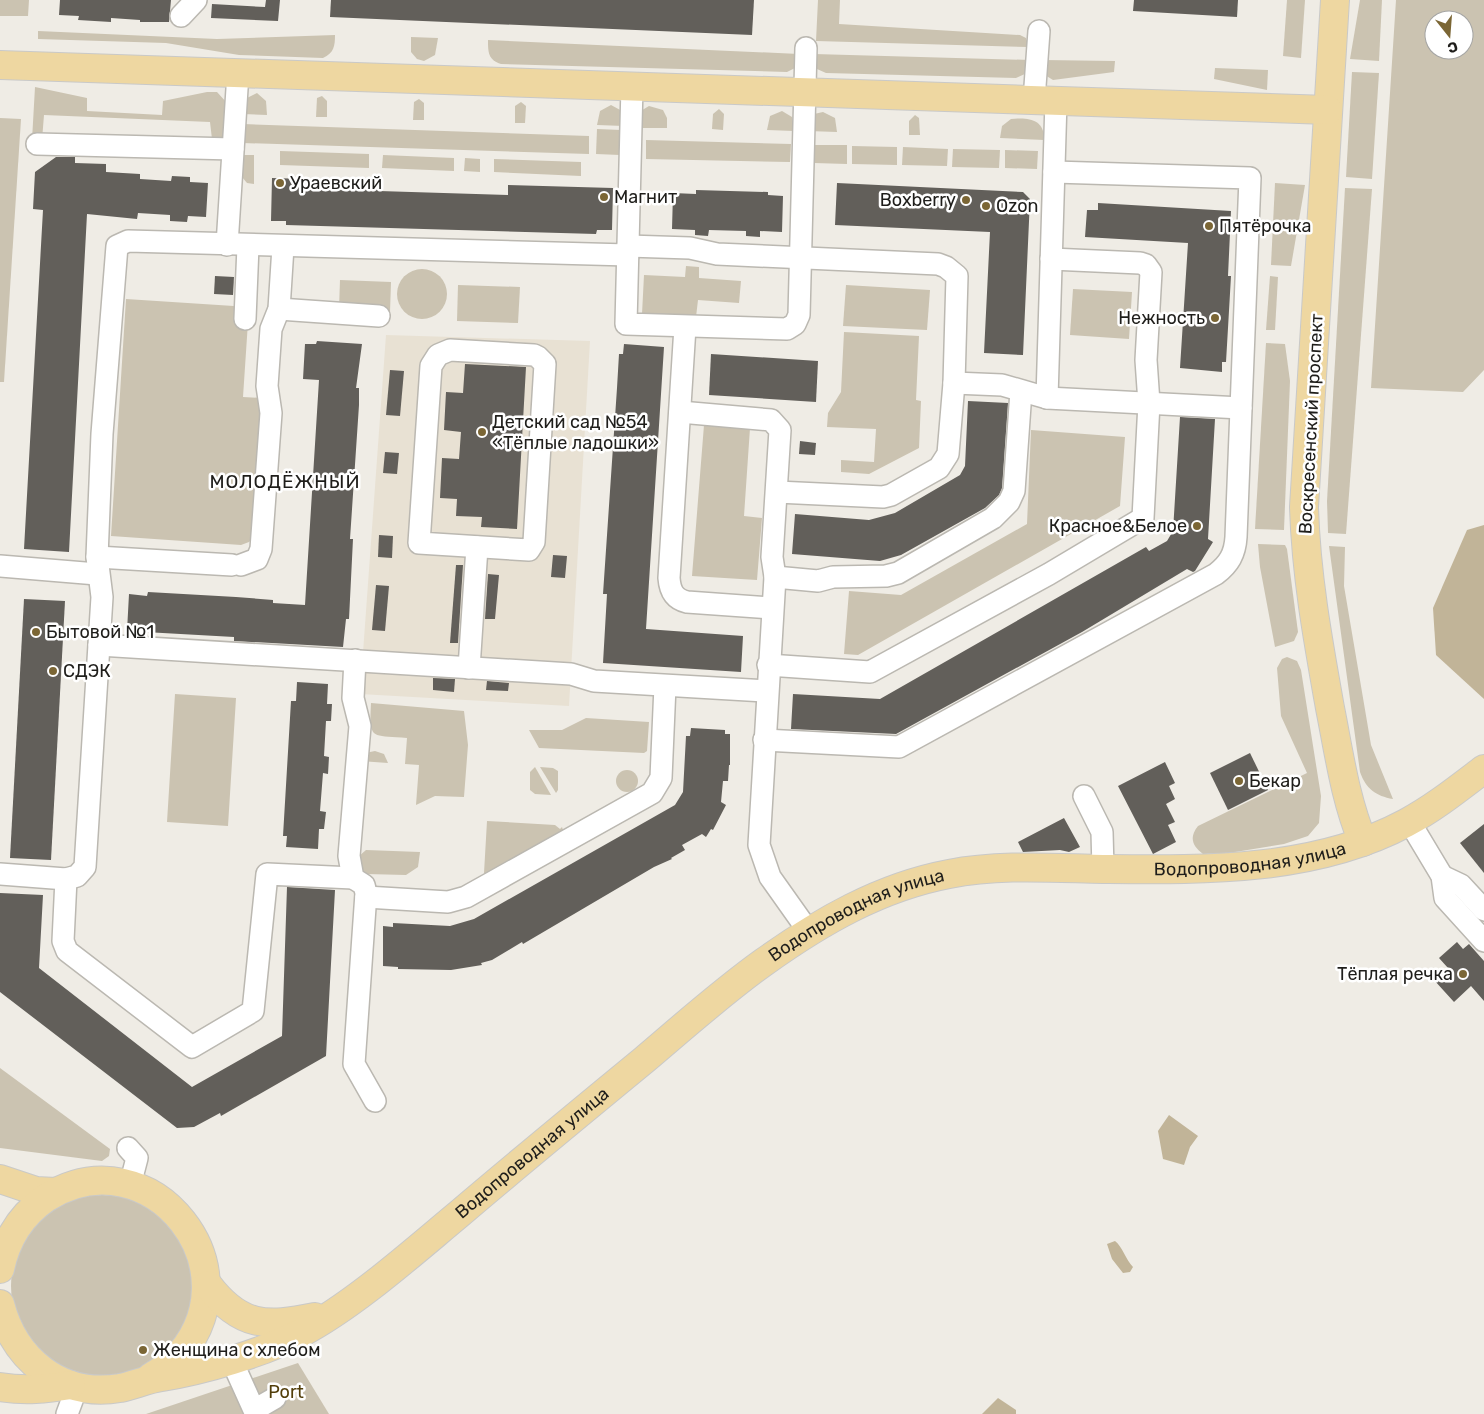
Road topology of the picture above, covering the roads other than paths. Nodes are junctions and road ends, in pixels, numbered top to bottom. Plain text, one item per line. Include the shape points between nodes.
1 (196, 0) edge
2 (1335, 0) edge
3 (181, 16) dead end
4 (1039, 31) dead end
5 (806, 48) dead end
6 (0, 65) edge
7 (238, 72) junction
8 (632, 86) junction
9 (804, 92) junction
10 (1045, 100) junction
11 (1328, 110) junction
12 (37, 144) dead end
13 (233, 149) junction
14 (1054, 172) junction
15 (227, 245) junction
16 (248, 246) junction
17 (283, 247) junction
18 (628, 250) junction
19 (801, 257) junction
20 (1051, 259) junction
21 (279, 309) junction
22 (379, 316) dead end
23 (245, 319) dead end
24 (685, 327) junction
25 (954, 383) junction
26 (1021, 391) junction
27 (1047, 398) junction
28 (1149, 403) junction
29 (1241, 408) junction
30 (680, 412) junction
31 (777, 492) junction
32 (477, 547) junction
33 (0, 566) edge
34 (97, 566) junction
35 (775, 577) junction
36 (772, 608) junction
37 (99, 645) junction
38 (355, 660) junction
39 (768, 666) junction
40 (469, 668) junction
41 (665, 686) junction
42 (766, 691) junction
43 (764, 740) junction
44 (1484, 769) edge
45 (1084, 796) dead end
46 (1409, 821) junction
47 (1363, 842) junction
48 (1103, 869) junction
49 (0, 874) edge
50 (1442, 876) junction
51 (353, 878) junction
52 (66, 879) junction
53 (366, 897) junction
54 (1484, 910) edge
55 (810, 932) junction
56 (1484, 941) edge
57 (375, 1101) dead end
58 (128, 1148) dead end
59 (0, 1179) edge
60 (130, 1185) junction
61 (56, 1192) junction
62 (1, 1256) edge
63 (208, 1285) junction
64 (0, 1304) edge
65 (331, 1313) junction
66 (231, 1359) junction
67 (148, 1379) junction
68 (74, 1386) junction
69 (0, 1388) edge
70 (275, 1398) dead end
71 (67, 1414) edge

1 - 3 lane
2 - 11 main road, Воскресенский проспект
4 - 10 lane
5 - 9 lane
6 - 7 main road
7 - 8 main road
7 - 13 lane
8 - 9 main road
8 - 18 lane
9 - 10 main road
9 - 19 lane
10 - 11 main road
10 - 14 lane
11 - 47 main road, Воскресенский проспект via 1310,389 1305,541 1345,787
12 - 13 lane
13 - 15 lane
14 - 20 lane
14 - 29 lane via 1250,178
15 - 16 lane
15 - 34 lane via 128,242 120,243 116,250 102,434
16 - 17 lane
16 - 23 lane
17 - 18 lane
17 - 21 lane
18 - 19 lane via 690,248 717,254
18 - 24 lane via 626,324
19 - 24 lane via 799,315 791,327 777,330
19 - 25 lane via 938,264 953,270 957,276
20 - 27 lane
20 - 28 lane via 1140,263 1149,267 1146,360
21 - 22 lane
21 - 34 lane via 271,329 267,386 271,412 261,549 257,559 237,565
24 - 30 lane
25 - 26 lane via 1002,385
25 - 31 lane via 948,454 939,468 883,497
26 - 27 lane
26 - 35 lane via 1014,491 1009,502 993,518 898,573 818,580
27 - 28 lane
28 - 29 lane
28 - 39 lane via 1144,518 1050,574 870,672
29 - 43 lane via 1235,550 1224,568 1216,574 899,747
30 - 31 lane via 764,419 777,424 781,437
30 - 36 lane via 669,578 672,592 687,602
31 - 35 lane via 772,557
32 - 32 lane via 526,550 534,546 546,369 538,357 450,350 438,355 431,366 419,543
32 - 40 lane
33 - 34 lane
34 - 37 lane via 102,597
35 - 36 lane
36 - 39 lane
37 - 38 lane
37 - 52 lane via 85,867 78,876
38 - 40 lane
38 - 51 lane via 353,698 360,726 349,856
39 - 42 lane
40 - 41 lane via 572,674 594,681
41 - 42 lane
41 - 53 lane via 660,778 652,793 466,897 448,902
42 - 43 lane
43 - 55 lane via 760,852 770,877
44 - 46 main road, Водопроводная улица
45 - 48 lane via 1102,832
46 - 47 main road, Водопроводная улица
46 - 50 lane
47 - 48 main road, Водопроводная улица via 1290,860 1245,866 1192,870
48 - 55 main road, Водопроводная улица via 1004,867 948,874 856,904
49 - 52 lane
50 - 54 lane via 1461,885
50 - 56 lane via 1445,898
51 - 52 lane via 267,874 253,1011 192,1047 67,951 62,942
51 - 53 lane via 364,885
53 - 57 lane via 354,1064
55 - 65 main road, Водопроводная улица via 708,1007 427,1240
58 - 60 lane via 137,1158
59 - 61 main road via 27,1188
60 - 61 main road via 92,1182
60 - 63 main road via 166,1203 181,1217 200,1250
61 - 62 main road via 23,1218
63 - 65 main road via 222,1303 250,1319 290,1322
63 - 67 main road via 203,1313 191,1340 172,1363
64 - 68 main road via 5,1323 31,1361 49,1375
65 - 66 main road, Водопроводная улица via 304,1332
66 - 67 main road, Водопроводная улица via 180,1374
66 - 70 lane via 254,1410
67 - 68 main road via 121,1388 96,1390
68 - 69 main road via 44,1390
68 - 71 lane

